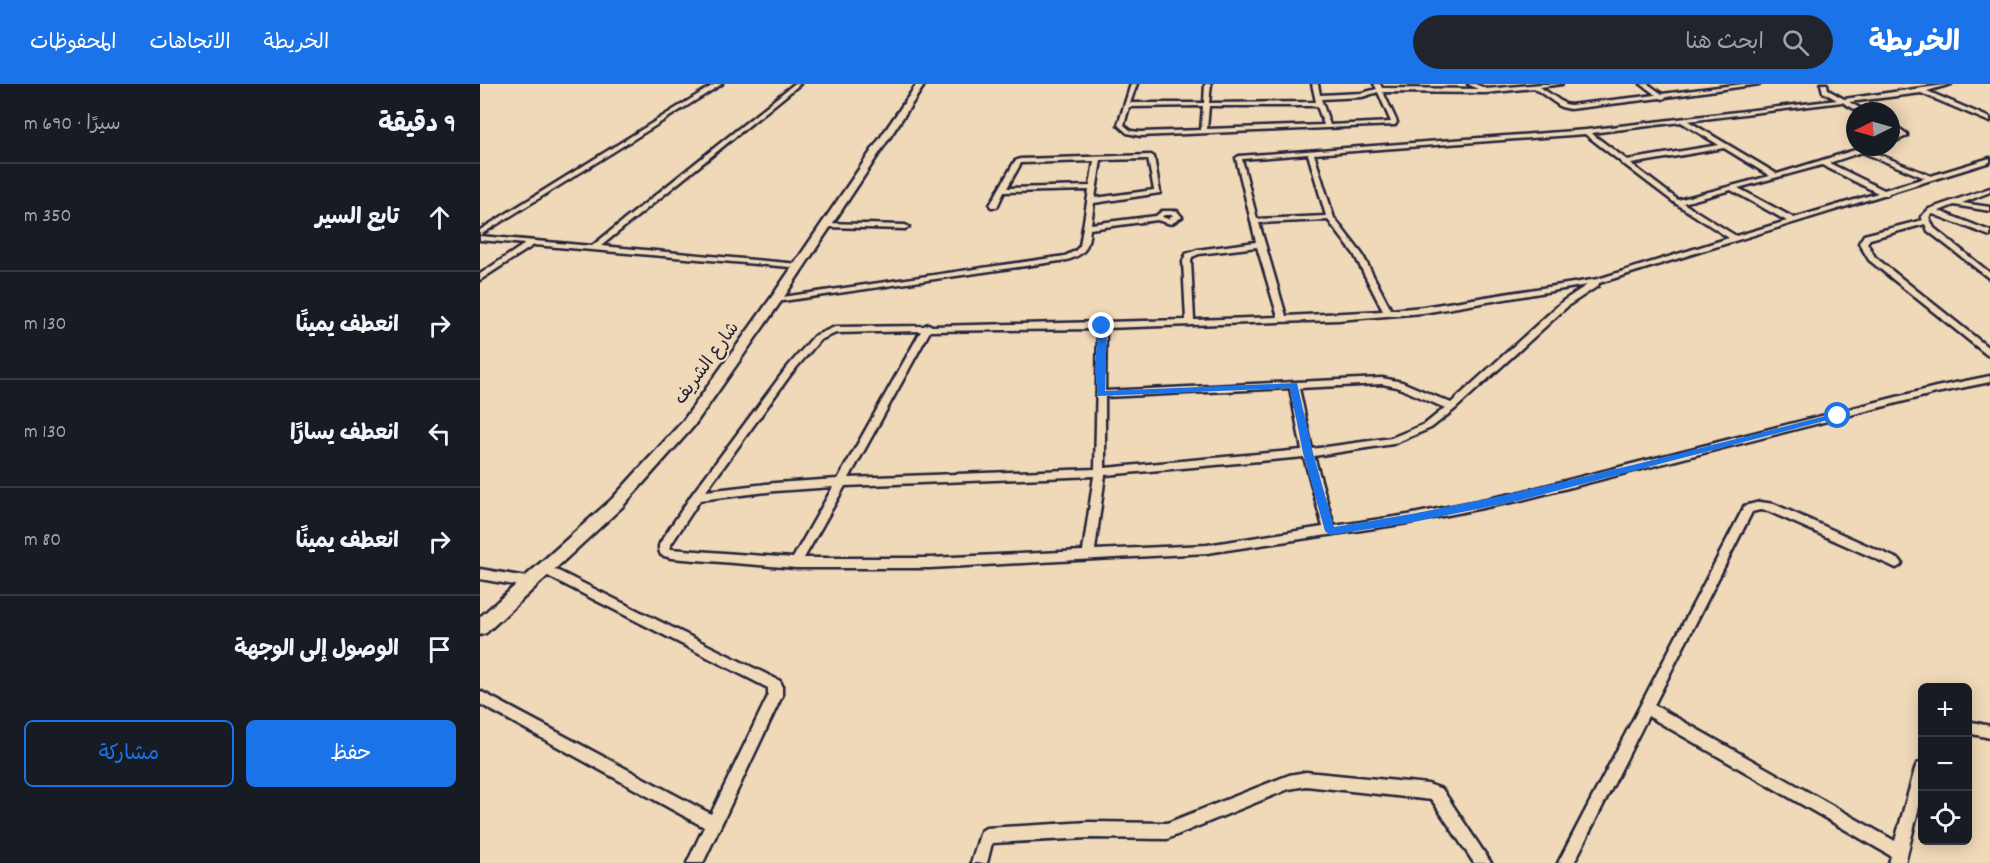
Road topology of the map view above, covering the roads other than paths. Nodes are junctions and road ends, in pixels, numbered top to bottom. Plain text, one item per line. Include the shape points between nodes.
1 (719, 84) edge
2 (797, 84) edge
3 (921, 84) edge
4 (1134, 84) edge
5 (1208, 84) edge
6 (1315, 84) edge
7 (1471, 84) edge
8 (1559, 84) edge
9 (1644, 84) edge
10 (1757, 84) edge
11 (1824, 84) edge
12 (1948, 84) edge
13 (1522, 86) edge
14 (1379, 87) edge
15 (1536, 87) junction
16 (1922, 91) junction
17 (1486, 92) junction
18 (1663, 97) junction
19 (1840, 100) junction
20 (1318, 101) junction
21 (1846, 103) edge
22 (1127, 105) junction
23 (1206, 106) junction
24 (1682, 120) junction
25 (1990, 120) edge
26 (1328, 127) junction
27 (1204, 132) junction
28 (1586, 132) junction
29 (1724, 146) junction
30 (1311, 153) junction
31 (1846, 155) edge
32 (1877, 156) edge
33 (1098, 158) junction
34 (1990, 160) edge
35 (1624, 163) junction
36 (1824, 163) junction
37 (1776, 176) junction
38 (1933, 179) junction
39 (1732, 188) junction
40 (1092, 189) junction
41 (1002, 190) junction
42 (1990, 190) edge
43 (1887, 194) junction
44 (1091, 201) junction
45 (1677, 202) junction
46 (1954, 204) junction
47 (993, 205) dead end
48 (1990, 209) edge
49 (1932, 211) junction
50 (1158, 218) dead end
51 (1330, 218) junction
52 (1255, 221) junction
53 (1793, 221) junction
54 (1925, 222) junction
55 (826, 225) junction
56 (905, 227) dead end
57 (1087, 227) junction
58 (480, 233) edge
59 (1990, 234) edge
60 (480, 238) edge
61 (1733, 238) junction
62 (532, 243) junction
63 (1260, 244) junction
64 (594, 248) junction
65 (799, 266) junction
66 (1990, 277) edge
67 (480, 278) edge
68 (1599, 281) junction
69 (776, 300) junction
70 (1388, 313) junction
71 (1283, 319) junction
72 (1190, 322) junction
73 (1102, 326) junction
74 (928, 327) junction
75 (1990, 353) edge
76 (1990, 379) edge
77 (1294, 385) junction
78 (1101, 394) junction
79 (1452, 407) junction
80 (1308, 453) junction
81 (1100, 472) junction
82 (843, 482) junction
83 (697, 496) junction
84 (1330, 531) junction
85 (1088, 556) junction
86 (796, 563) junction
87 (1896, 563) dead end
88 (546, 570) junction
89 (480, 574) edge
90 (532, 583) junction
91 (480, 628) edge
92 (480, 697) edge
93 (1646, 708) junction
94 (1972, 727) edge
95 (1990, 732) edge
96 (1918, 787) edge
97 (714, 824) junction
98 (1898, 857) edge
99 (695, 863) edge
100 (979, 863) edge
101 (1483, 863) edge
102 (1566, 863) edge

1 - 58 street
2 - 64 street
3 - 55 main road, شارع الشريف
4 - 22 street
5 - 23 street
6 - 20 street
7 - 17 street
8 - 15 street
9 - 18 street
10 - 18 street
11 - 19 street via 1825,92
12 - 16 street
13 - 15 street
13 - 17 street
14 - 17 street
14 - 20 street
14 - 26 street via 1393,124
15 - 18 street via 1566,107
16 - 19 street
16 - 25 street
19 - 21 street
19 - 24 street
20 - 23 street
20 - 26 street
22 - 23 street
22 - 27 street via 1121,126 1129,132
23 - 27 street
24 - 28 street
24 - 29 street
26 - 27 street
28 - 30 street
28 - 35 street
29 - 35 street
29 - 37 street
30 - 51 street
30 - 52 street via 1239,158
31 - 36 street
32 - 38 street
33 - 40 street
33 - 41 street via 1020,160
33 - 44 street via 1150,156 1159,189 1154,194
34 - 38 street
35 - 45 street
36 - 37 street
36 - 43 street
37 - 39 street
38 - 43 street
39 - 45 street
39 - 53 street
40 - 41 street
40 - 44 street
41 - 47 street
42 - 46 street
43 - 53 street
44 - 57 street
45 - 61 street
46 - 48 street
46 - 49 street
49 - 54 street
49 - 59 street
50 - 57 street
51 - 52 street
51 - 70 street via 1358,254
52 - 63 street
53 - 61 street
54 - 66 street
54 - 75 street via 1867,237 1865,249
55 - 56 street
55 - 65 main road, شارع الشريف
57 - 69 street via 1084,246 1067,258
60 - 62 street
61 - 68 street
62 - 64 street
62 - 67 street
63 - 71 street
63 - 72 street via 1189,256
64 - 65 street
65 - 69 main road, شارع الشريف
68 - 70 street
68 - 79 street via 1566,303
69 - 88 main road, شارع الشريف via 688,424 617,503
70 - 71 street
71 - 72 street
72 - 73 street
73 - 74 street
73 - 78 street
74 - 82 street
74 - 83 street via 835,330 817,338
76 - 84 street via 1517,497
77 - 78 street
77 - 79 street via 1382,381 1399,384
77 - 80 street
78 - 81 street
79 - 80 street via 1406,437
80 - 81 street
80 - 84 street
81 - 82 street
81 - 85 street
82 - 83 street
82 - 86 street
83 - 86 street via 666,541 665,552
84 - 85 street via 1207,549
85 - 86 street via 930,563
87 - 93 street via 1770,507 1752,507
88 - 90 main road, شارع الشريف
88 - 97 street via 775,685 774,696
89 - 90 street
90 - 91 main road, شارع الشريف
92 - 97 street
93 - 98 street
93 - 102 street
94 - 95 street
96 - 98 street
97 - 99 street
100 - 101 street via 986,836 1089,830 1167,831 1289,782 1306,779 1437,794

